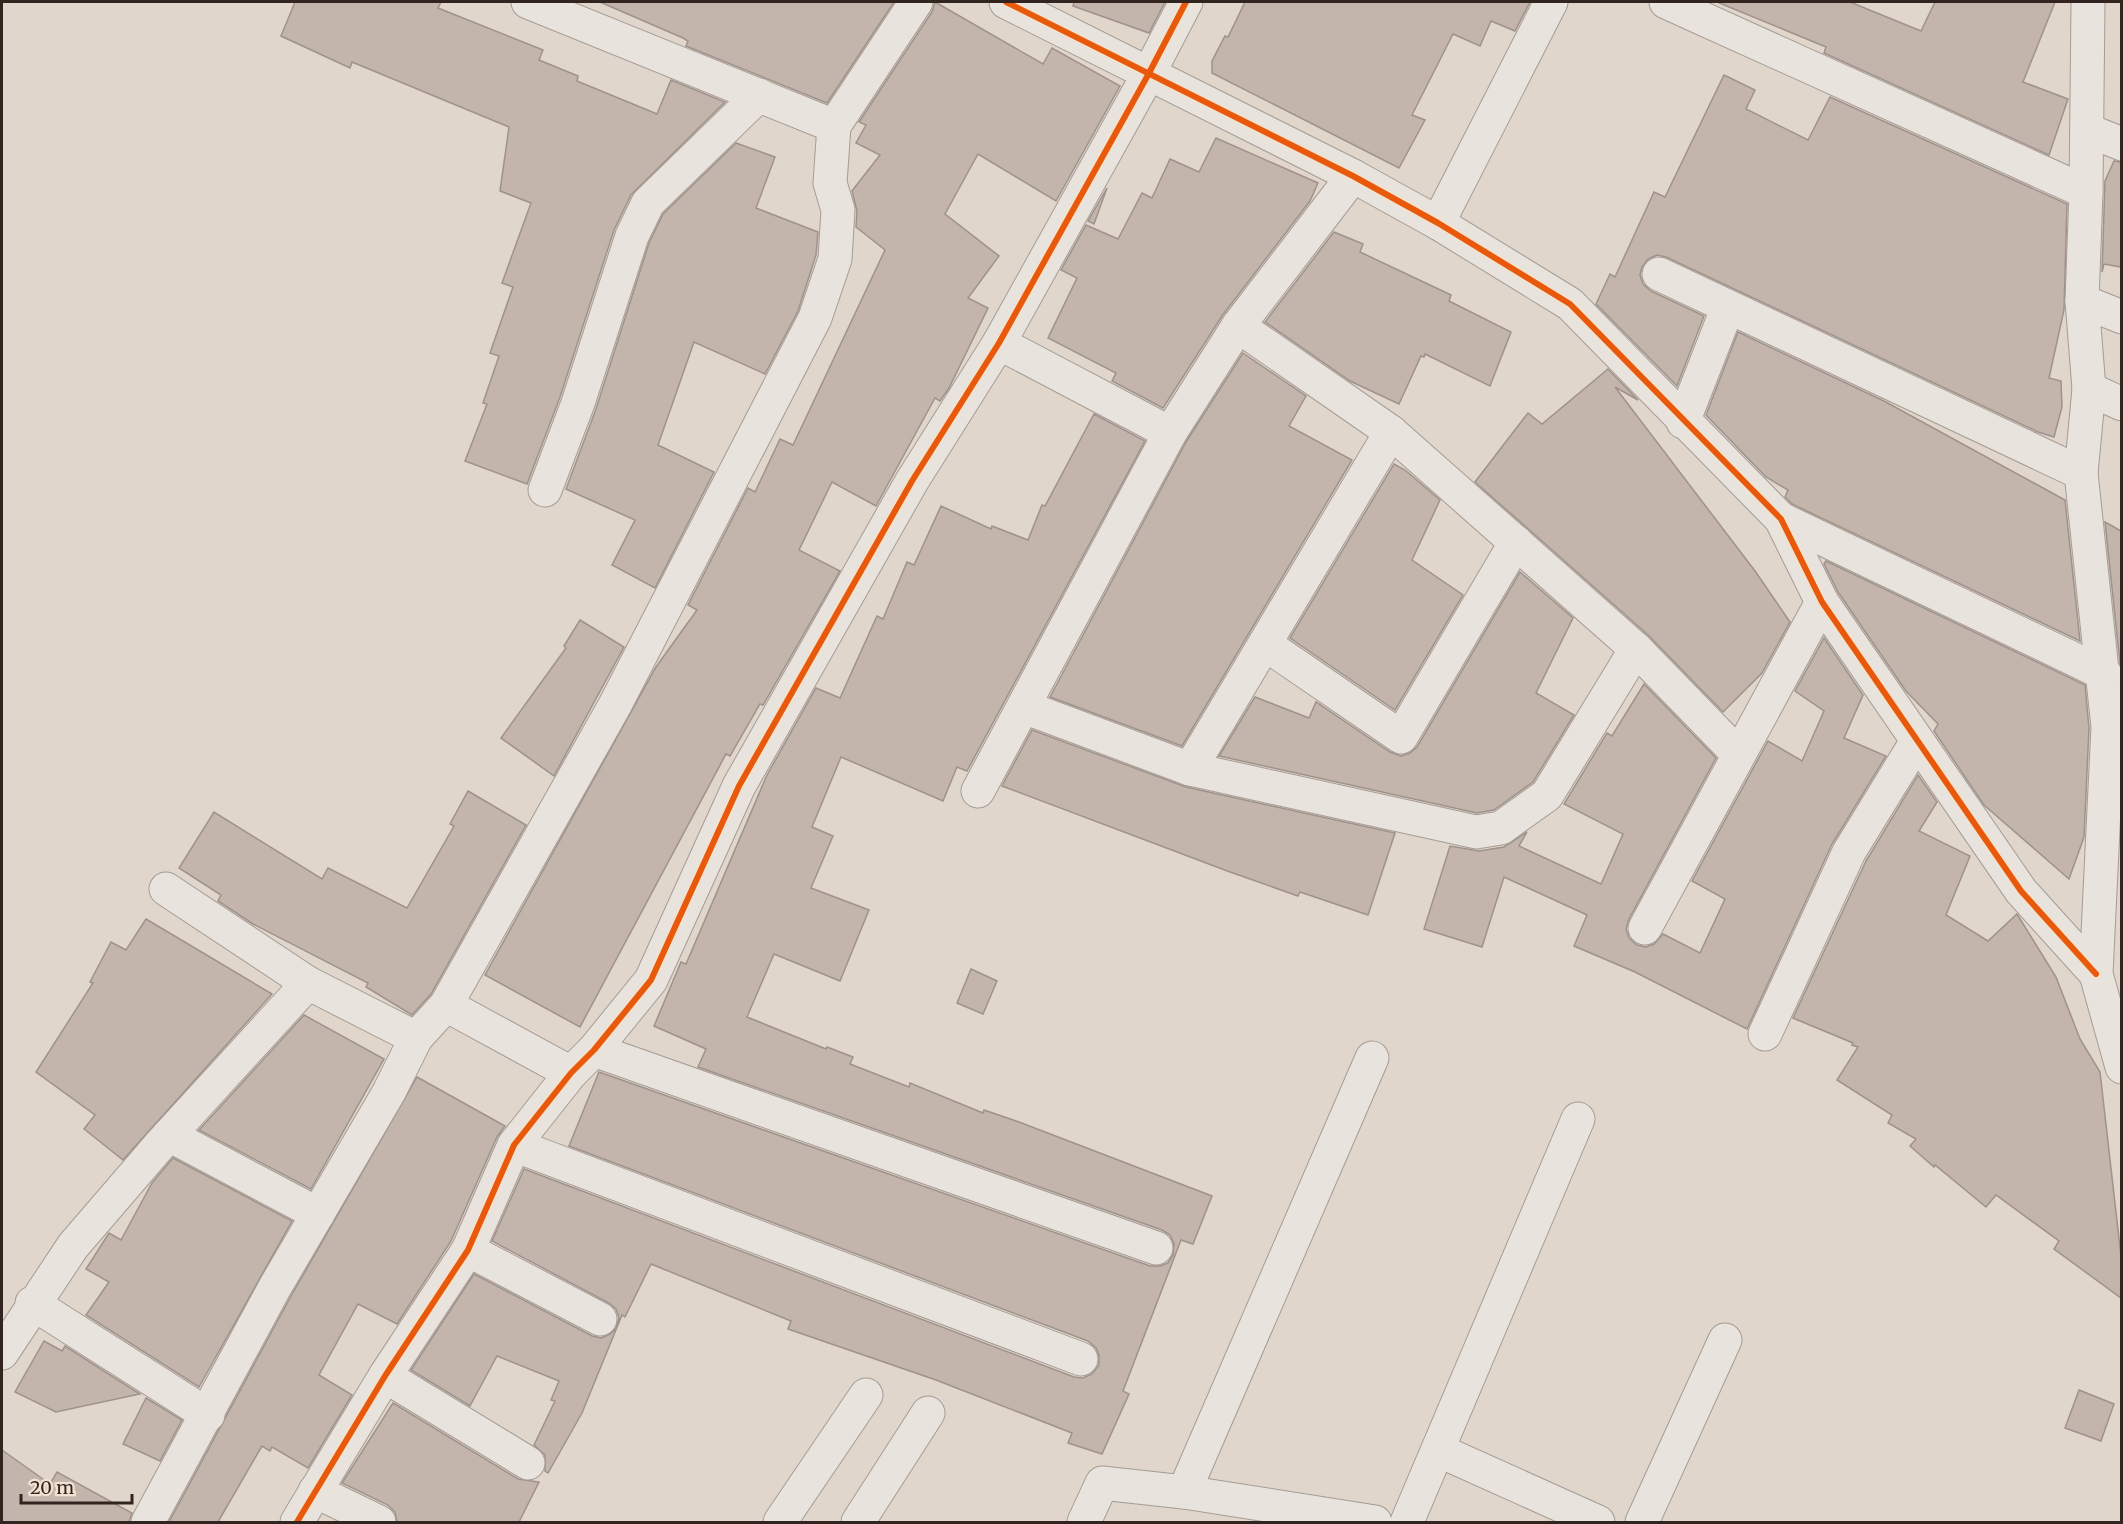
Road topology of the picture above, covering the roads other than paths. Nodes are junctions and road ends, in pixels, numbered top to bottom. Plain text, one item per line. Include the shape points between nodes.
1 (528, 2) edge
2 (916, 2) edge
3 (1006, 2) edge
4 (1186, 2) edge
5 (1551, 2) edge
6 (1666, 2) edge
7 (2088, 2) edge
8 (1148, 75) junction
9 (759, 95) junction
10 (834, 126) junction
11 (2087, 130) junction
12 (2121, 144) edge
13 (1353, 176) junction
14 (2086, 192) junction
15 (1438, 223) junction
16 (1659, 274) dead end
17 (2082, 301) junction
18 (1728, 307) junction
19 (2121, 317) edge
20 (1238, 326) junction
21 (999, 343) junction
22 (2089, 389) junction
23 (2121, 404) edge
24 (1683, 422) junction
25 (1391, 432) junction
26 (1170, 433) junction
27 (2081, 473) junction
28 (545, 490) dead end
29 (1781, 519) junction
30 (1516, 542) junction
31 (1821, 602) junction
32 (1265, 644) junction
33 (1636, 649) junction
34 (2105, 674) junction
35 (1024, 707) junction
36 (1917, 741) junction
37 (1738, 754) junction
38 (1190, 769) junction
39 (978, 791) dead end
40 (166, 889) dead end
41 (1645, 928) dead end
42 (2096, 974) junction
43 (308, 983) junction
44 (446, 1005) junction
45 (1765, 1034) dead end
46 (416, 1038) junction
47 (594, 1050) junction
48 (1372, 1058) dead end
49 (2121, 1067) edge
50 (571, 1073) junction
51 (1578, 1119) dead end
52 (170, 1135) junction
53 (514, 1145) junction
54 (318, 1214) junction
55 (1156, 1248) dead end
56 (468, 1250) junction
57 (33, 1303) junction
58 (600, 1319) dead end
59 (1725, 1340) dead end
60 (2, 1353) edge
61 (1081, 1359) dead end
62 (385, 1376) junction
63 (866, 1395) dead end
64 (928, 1413) dead end
65 (208, 1415) junction
66 (1440, 1451) junction
67 (528, 1462) dead end
68 (315, 1491) junction
69 (1184, 1492) junction
70 (148, 1522) edge
71 (297, 1522) edge
72 (379, 1522) edge
73 (780, 1522) edge
74 (858, 1522) edge
75 (1084, 1522) edge
76 (1375, 1522) edge
77 (1407, 1522) edge
78 (1598, 1522) edge
79 (1642, 1522) edge

1 - 9 street
2 - 10 street
3 - 8 street
4 - 8 street
5 - 15 street
6 - 14 street
7 - 11 street
8 - 13 street
8 - 21 street
9 - 10 street
9 - 28 street via 648,202 632,236 578,403
10 - 44 street via 830,183 838,210 836,259 815,318 615,705
11 - 12 street
11 - 14 street
13 - 15 street
13 - 20 street
14 - 17 street
15 - 24 street via 1570,304
16 - 18 street
17 - 19 street
17 - 22 street
18 - 24 street
18 - 27 street
20 - 25 street
20 - 26 street
21 - 26 street
21 - 47 street via 912,481 739,786 651,980
22 - 23 street
22 - 27 street
24 - 29 street
25 - 30 street
25 - 32 street
26 - 35 street
27 - 34 street
29 - 31 street
29 - 34 street
30 - 32 street via 1401,736
30 - 33 street
31 - 36 street
31 - 37 street
32 - 38 street
33 - 37 street
33 - 38 street via 1547,795 1501,828 1476,832
34 - 42 street via 2108,727
35 - 38 street
35 - 39 street
36 - 42 street via 2020,891
36 - 45 street via 1849,852
37 - 41 street
40 - 43 street
42 - 49 street
43 - 46 street
43 - 52 street
44 - 46 street
44 - 50 street
46 - 54 street
47 - 50 street
47 - 55 street
48 - 69 street
50 - 53 street
51 - 66 street
52 - 54 street
52 - 57 street via 73,1246
53 - 56 street
53 - 61 street
54 - 65 street
56 - 58 street
56 - 62 street
57 - 60 street
57 - 65 street
59 - 79 street
62 - 67 street
62 - 68 street
63 - 73 street
64 - 74 street
65 - 70 street
66 - 77 street
66 - 78 street
68 - 71 street
68 - 72 street
69 - 75 street via 1102,1483
69 - 76 street

